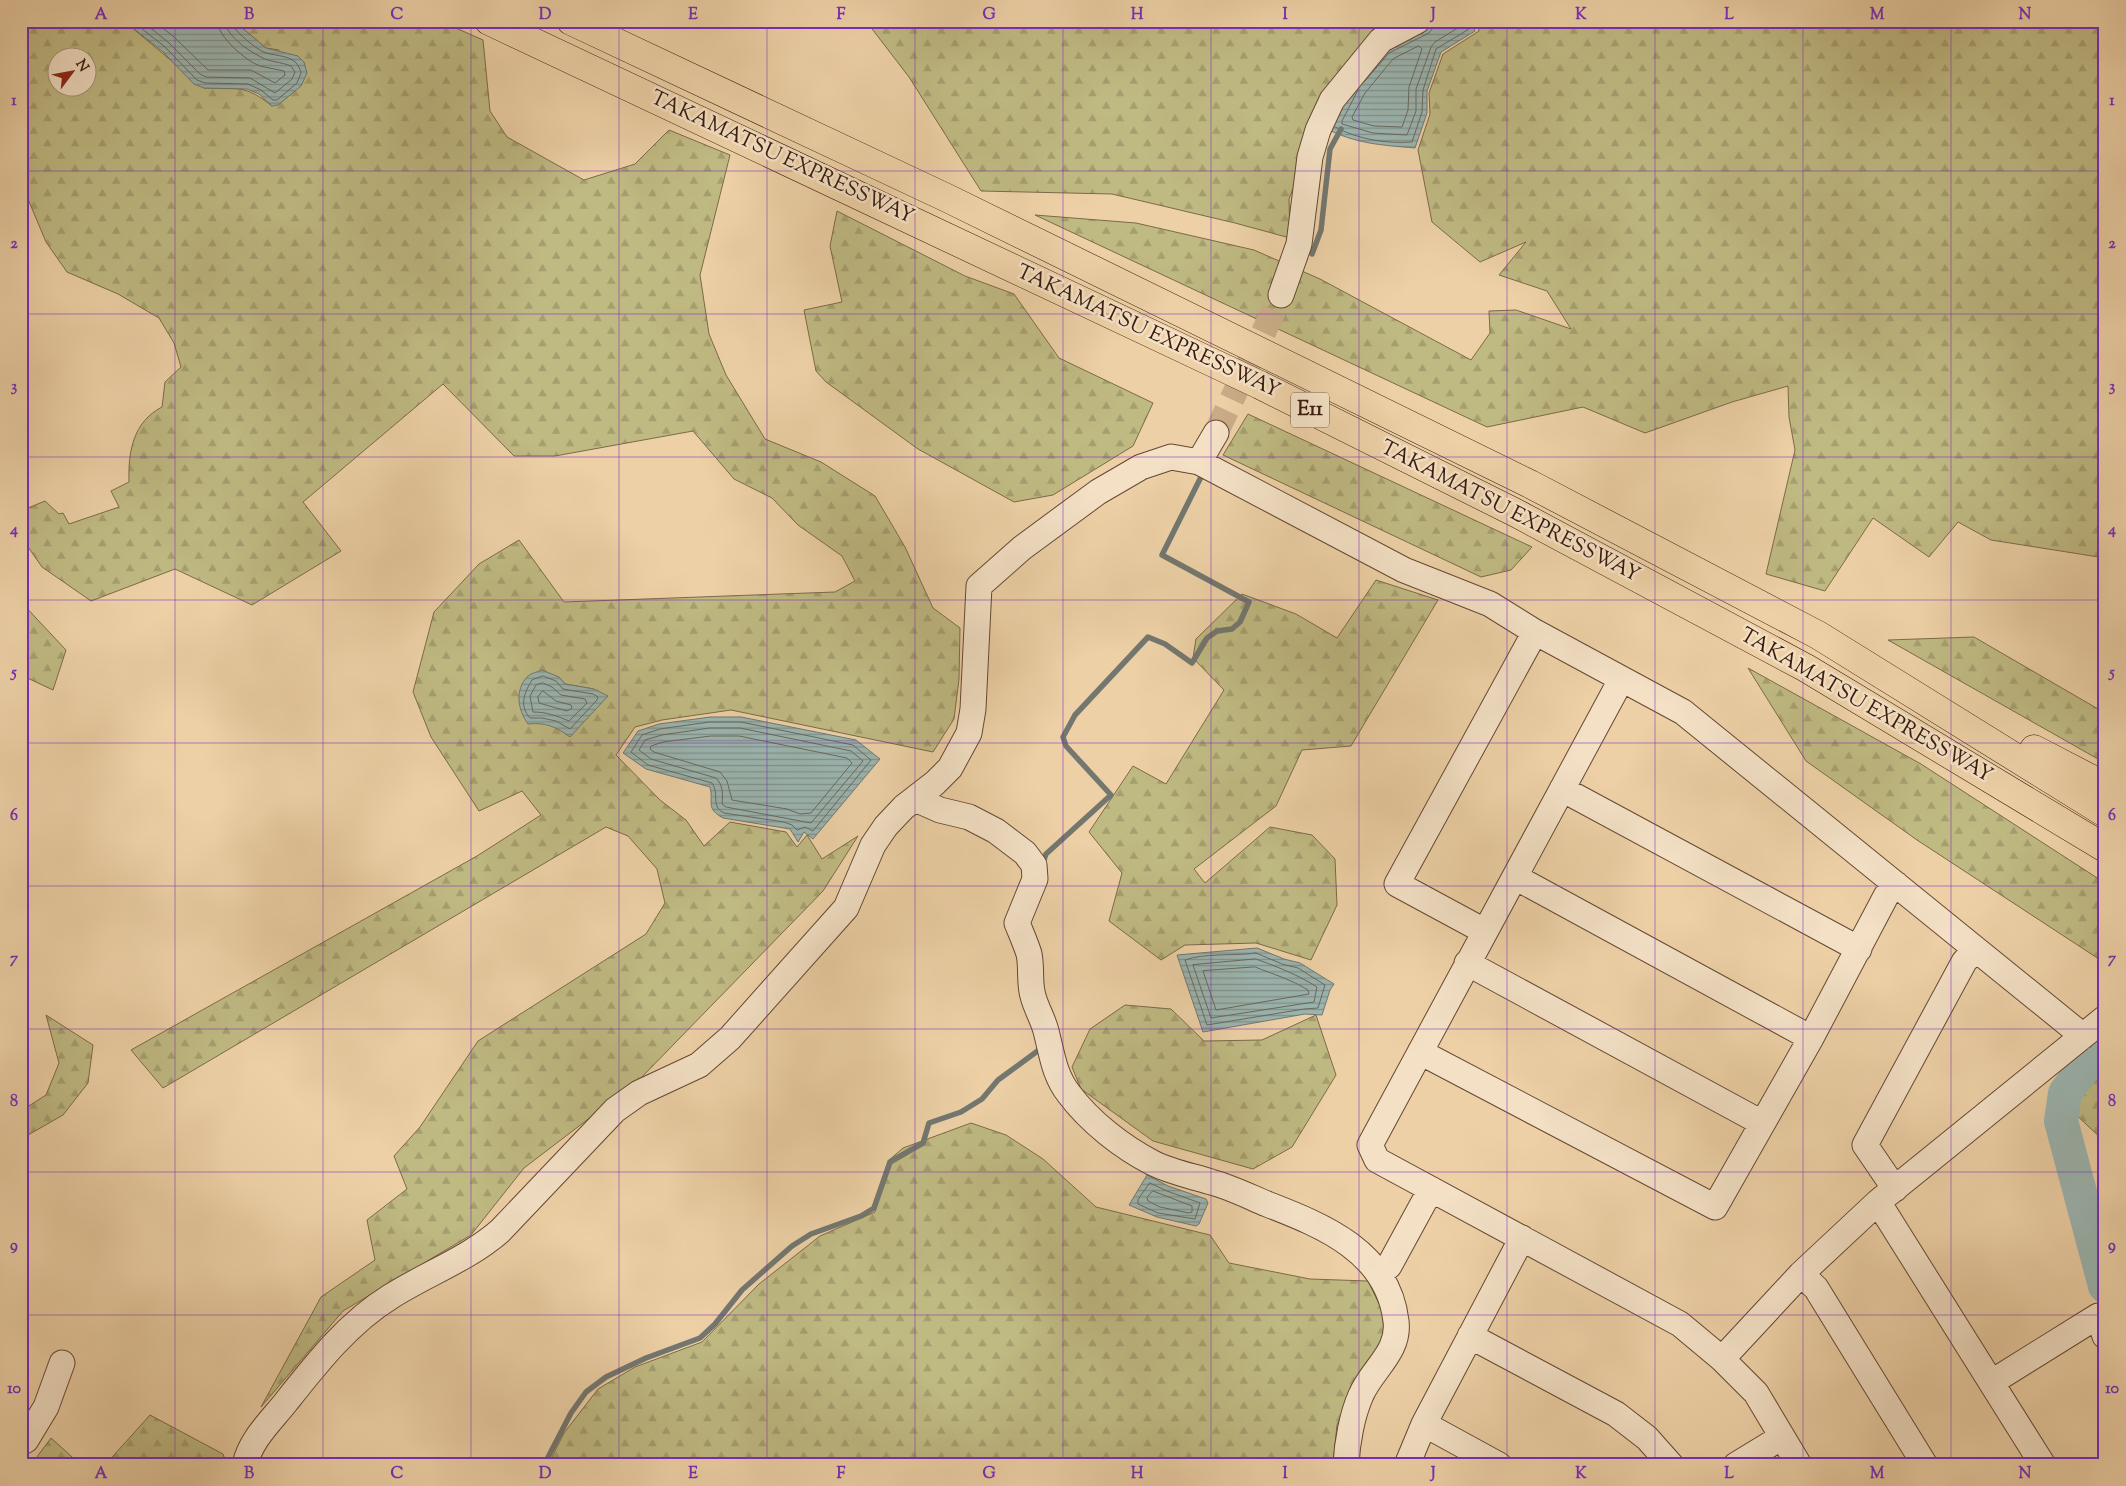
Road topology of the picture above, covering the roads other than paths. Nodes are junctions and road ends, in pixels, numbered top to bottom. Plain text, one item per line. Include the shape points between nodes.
1 (489, 21) edge
2 (571, 21) edge
3 (1417, 21) edge
4 (1281, 295) tunnel mouth
5 (1216, 433) tunnel mouth
6 (1199, 462) junction
7 (1535, 632) junction
8 (1818, 635) junction
9 (1621, 680) junction
10 (2105, 786) edge
11 (1562, 789) junction
12 (915, 799) junction
13 (2105, 813) edge
14 (2105, 848) edge
15 (1515, 877) junction
16 (1896, 884) junction
17 (1484, 931) junction
18 (1859, 948) junction
19 (1975, 949) junction
20 (1467, 963) junction
21 (2105, 1018) edge
22 (2083, 1036) junction
23 (1811, 1038) junction
24 (1420, 1052) junction
25 (1762, 1123) junction
26 (1431, 1189) junction
27 (1887, 1195) junction
28 (1522, 1238) junction
29 (1379, 1274) junction
30 (1801, 1274) junction
31 (1470, 1336) junction
32 (2105, 1336) edge
33 (1722, 1359) junction
34 (62, 1363) dead end
35 (1992, 1382) junction
36 (1424, 1424) junction
37 (1782, 1437) junction
38 (21, 1443) edge
39 (244, 1465) edge
40 (1346, 1465) edge
41 (1407, 1465) edge
42 (1499, 1465) edge
43 (1671, 1465) edge
44 (1736, 1465) edge
45 (1799, 1465) edge
46 (1925, 1465) edge
47 (2043, 1465) edge

1 - 14 highway, TAKAMATSU EXPRESSWAY / E11 via 1260,385 1516,513 1806,668
2 - 8 highway, TAKAMATSU EXPRESSWAY / E11 via 948,198 1530,484
3 - 4 street via 1381,40 1332,100 1310,157 1299,244
5 - 6 street
6 - 7 street via 1404,570 1490,604
6 - 12 street via 1171,457 1141,467 1098,492 1022,548 979,586 969,733 950,768
7 - 9 street
7 - 17 street via 1397,884
8 - 10 highway
8 - 13 highway, TAKAMATSU EXPRESSWAY / E11
9 - 11 street
9 - 16 street via 1683,712
11 - 15 street
11 - 18 street
12 - 29 street via 940,810 969,816 996,831 1025,853 1034,865 1035,879 1017,923 1029,954 1032,995 1044,1020 1055,1072 1068,1094 1083,1110 1113,1137 1154,1163 1295,1214 1348,1242
12 - 39 street via 886,826 873,844 846,908 730,1038 699,1065 639,1093 615,1110 485,1244 389,1297 359,1319 313,1368 256,1439
15 - 17 street
15 - 23 street
16 - 18 street via 1886,896
16 - 19 street
17 - 20 street
18 - 23 street
19 - 22 street
19 - 27 street via 1964,962 1866,1146
20 - 24 street
20 - 25 street
21 - 22 street
22 - 27 street
23 - 25 street
24 - 25 street via 1715,1207
24 - 26 street via 1370,1145 1377,1160
26 - 28 street
26 - 29 street via 1389,1266
27 - 30 street
27 - 35 street
28 - 31 street
28 - 33 street via 1680,1324
29 - 40 street via 1392,1300 1396,1324 1391,1351 1362,1393
30 - 33 street
30 - 46 street via 1816,1288
31 - 36 street
31 - 43 street via 1616,1414 1647,1438
32 - 35 street via 2098,1316
33 - 37 street via 1756,1394
34 - 38 street via 46,1407
35 - 47 street
36 - 41 street
36 - 42 street
37 - 44 street
37 - 45 street

